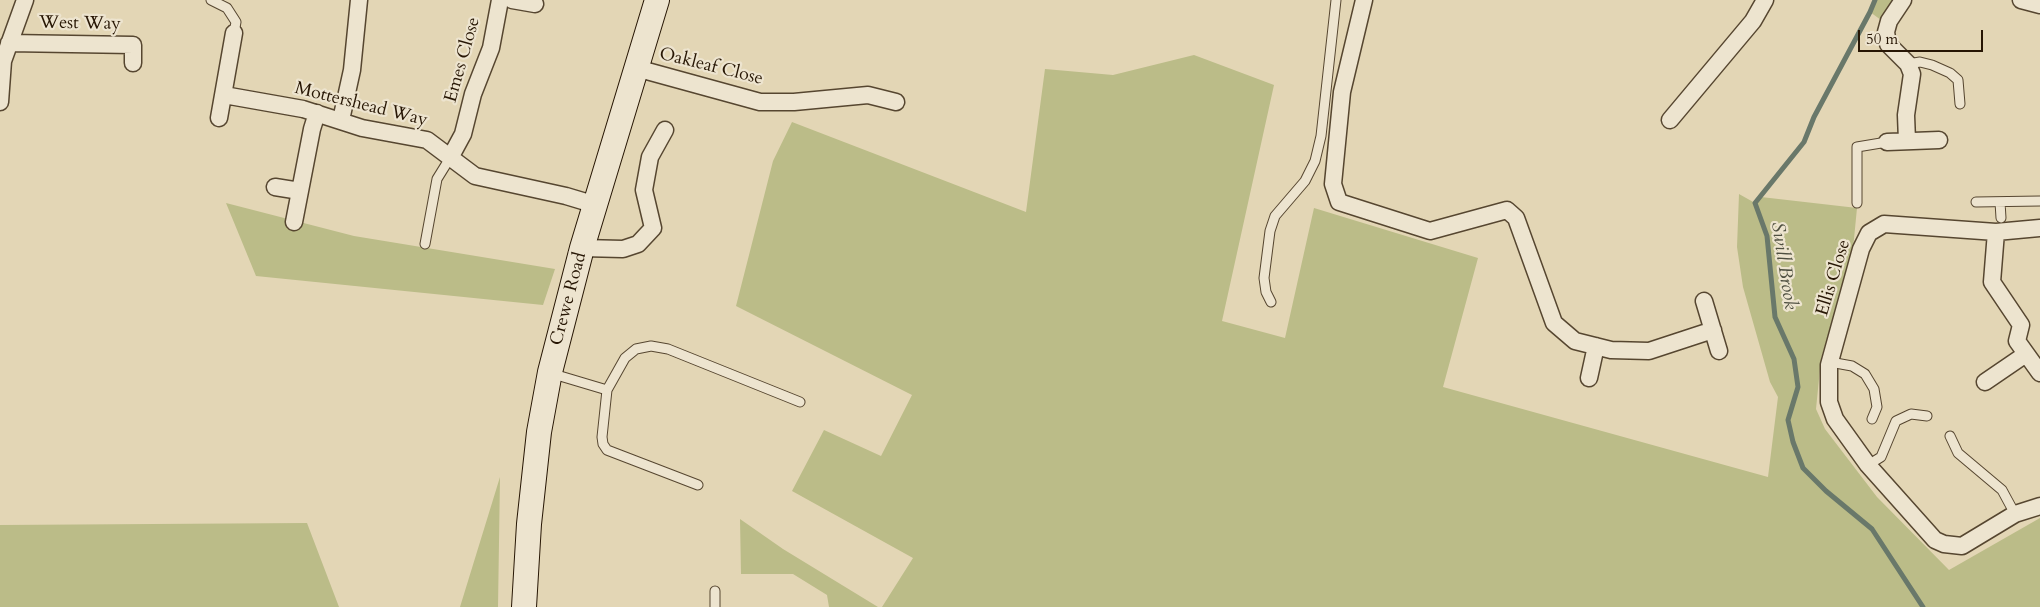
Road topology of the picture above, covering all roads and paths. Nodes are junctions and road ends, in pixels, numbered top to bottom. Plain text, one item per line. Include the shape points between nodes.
1 (25, 0) edge
2 (211, 0) edge
3 (360, 0) edge
4 (500, 0) edge
5 (512, 0) edge
6 (656, 0) edge
7 (1336, 0) edge
8 (1364, 0) edge
9 (1765, 0) edge
10 (1903, 0) edge
11 (2021, 0) edge
12 (535, 4) dead end
13 (2040, 5) edge
14 (234, 34) joint
15 (9, 43) junction
16 (133, 63) dead end
17 (1908, 64) junction
18 (636, 68) junction
19 (224, 95) junction
20 (0, 102) edge
21 (896, 102) dead end
22 (1960, 104) dead end
23 (317, 113) junction
24 (219, 118) dead end
25 (341, 120) junction
26 (1670, 120) dead end
27 (665, 130) dead end
28 (1940, 140) dead end
29 (1907, 141) junction
30 (1887, 142) joint
31 (450, 158) junction
32 (275, 186) dead end
33 (300, 191) junction
34 (2040, 201) edge
35 (1976, 202) dead end
36 (2000, 202) junction
37 (1857, 203) dead end
38 (596, 205) junction
39 (294, 222) dead end
40 (1998, 225) junction
41 (2040, 228) edge
42 (425, 244) dead end
43 (582, 248) junction
44 (1704, 301) dead end
45 (1271, 302) dead end
46 (1713, 330) junction
47 (1596, 346) junction
48 (1719, 351) dead end
49 (2026, 354) junction
50 (1830, 362) junction
51 (550, 372) junction
52 (2040, 373) edge
53 (1589, 378) dead end
54 (1985, 382) dead end
55 (607, 390) junction
56 (800, 402) dead end
57 (1927, 416) dead end
58 (1872, 419) dead end
59 (1950, 436) dead end
60 (1868, 465) junction
61 (698, 486) dead end
62 (2040, 506) edge
63 (2015, 514) junction
64 (715, 591) dead end
65 (524, 607) edge
66 (715, 607) edge

1 - 15 street
2 - 14 lane via 228,8 236,22
3 - 25 street via 352,70
4 - 31 street, Emes Close via 491,48 473,94 463,134
5 - 12 street
6 - 18 main road, Crewe Road
7 - 45 lane via 1321,136 1315,161 1305,181 1275,216 1270,231 1264,278
8 - 47 street via 1340,108 1333,184 1339,202 1430,231 1507,210 1516,218 1554,322 1575,341
9 - 26 street via 1753,21
10 - 17 street via 1888,21 1886,32 1888,44
11 - 13 street
14 - 19 street
15 - 16 street, West Way via 133,45
15 - 20 street via 3,61
17 - 22 lane via 1932,64 1950,73 1958,80
17 - 29 street via 1912,82 1906,115
18 - 21 street, Oakleaf Close via 760,102 868,95
18 - 38 main road, Crewe Road
19 - 23 street, Mottershead Way
19 - 24 street
23 - 25 street, Mottershead Way
23 - 33 street
25 - 31 street, Mottershead Way via 362,128 426,140
27 - 43 street via 650,157 644,190 653,228 638,244 623,249
28 - 29 street
29 - 30 street
30 - 37 lane via 1857,147
31 - 38 street, Mottershead Way via 475,176
31 - 42 lane via 437,179
32 - 33 street
33 - 39 street
34 - 36 lane
35 - 36 lane
36 - 40 lane
38 - 43 main road, Crewe Road
40 - 41 street, Ellis Close
40 - 49 street via 1992,282 2021,325 2016,341
40 - 50 street, Ellis Close via 1884,224 1869,233
43 - 51 main road, Crewe Road
44 - 46 street
46 - 47 street via 1649,352
46 - 48 street
47 - 53 street
49 - 52 street
49 - 54 street
50 - 58 lane via 1852,366 1865,374 1874,389 1877,407
50 - 60 street, Ellis Close via 1829,402 1835,419
51 - 55 lane
51 - 65 main road, Crewe Road via 539,432
55 - 56 lane via 625,358 636,349 651,346 668,349
55 - 61 lane via 602,437 607,450
57 - 60 lane via 1911,414 1896,421 1881,457
59 - 63 lane via 1958,453 2002,490
60 - 63 street, Ellis Close via 1936,540 1944,544 1969,544
62 - 63 street, Ellis Close
64 - 66 lane

